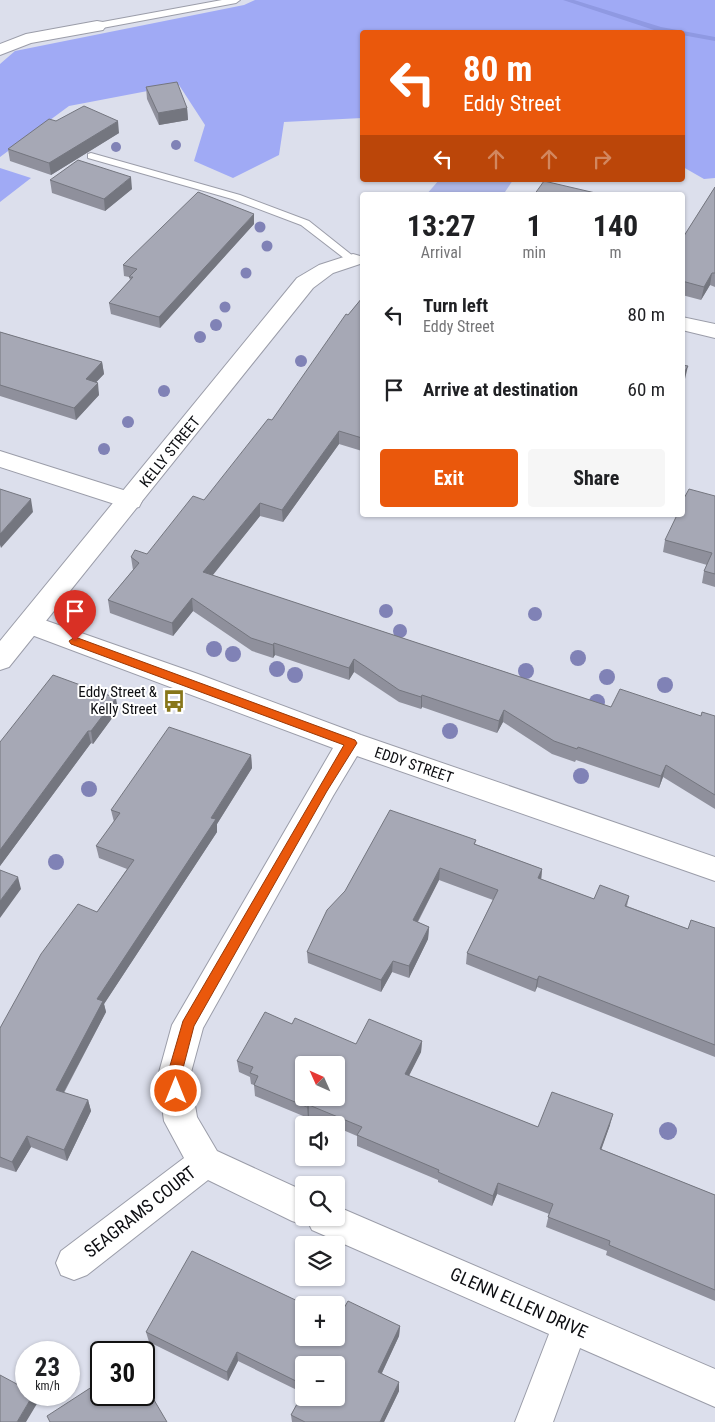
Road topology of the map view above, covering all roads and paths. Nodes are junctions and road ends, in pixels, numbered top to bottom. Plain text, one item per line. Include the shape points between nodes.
1 (236, 0) edge
2 (97, 26) joint
3 (0, 50) edge
4 (91, 156) dead end
5 (358, 260) edge
6 (685, 324) edge
7 (715, 330) edge
8 (0, 459) edge
9 (130, 501) junction
10 (30, 624) junction
11 (0, 660) edge
12 (351, 743) junction
13 (715, 870) edge
14 (205, 1162) junction
15 (295, 1205) edge
16 (342, 1226) edge
17 (74, 1262) dead end
18 (570, 1326) junction
19 (715, 1388) edge
20 (534, 1422) edge

1 - 2 lane
2 - 3 street via 26,39
4 - 5 lane via 236,197 305,223
5 - 9 street, KELLY STREET via 326,269 305,283
6 - 7 street
8 - 9 street
9 - 10 street, KELLY STREET
10 - 11 street, KELLY STREET
10 - 12 street, EDDY STREET
12 - 13 street, EDDY STREET
12 - 14 street via 188,1025 174,1076 181,1121
14 - 15 street
14 - 17 street, SEAGRAMS COURT
16 - 18 street, GLENN ELLEN DRIVE
18 - 19 street, GLENN ELLEN DRIVE
18 - 20 street

